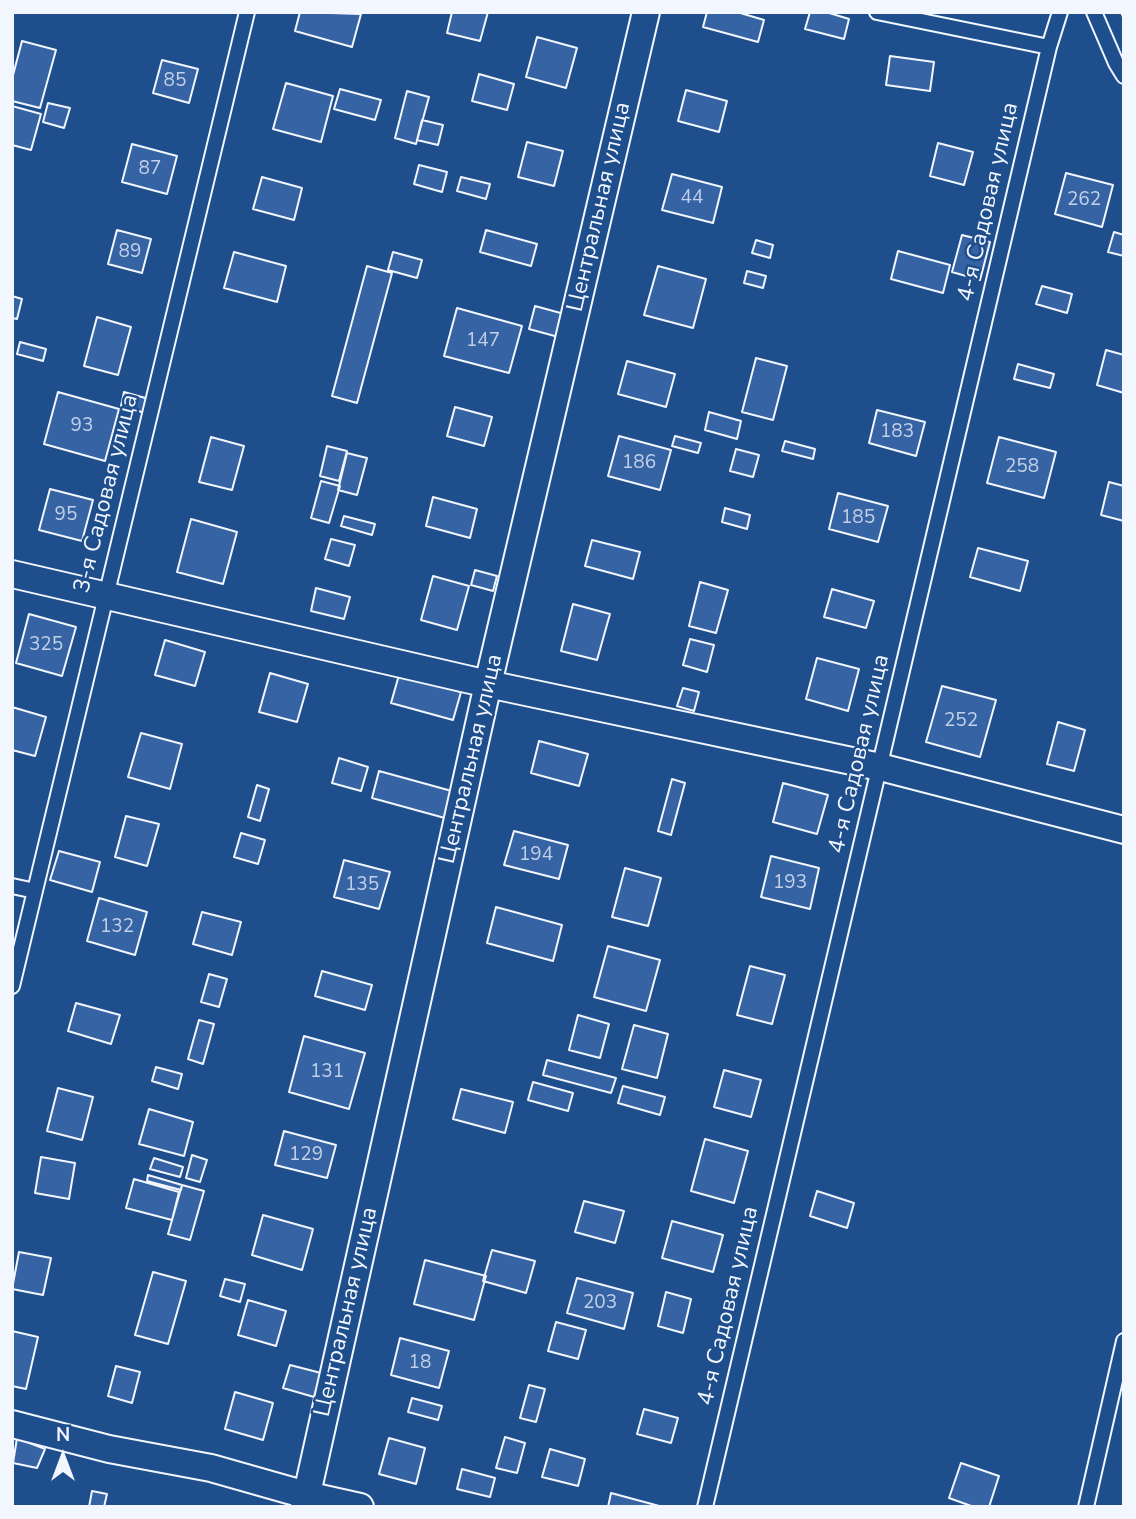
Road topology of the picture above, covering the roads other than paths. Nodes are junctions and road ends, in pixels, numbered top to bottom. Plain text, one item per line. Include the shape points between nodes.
1 (247, 12) edge
2 (646, 12) edge
3 (877, 12) edge
4 (1060, 12) edge
5 (1094, 12) edge
6 (1049, 47) junction
7 (1120, 62) edge
8 (1124, 76) edge
9 (12, 574) edge
10 (107, 594) junction
11 (488, 684) junction
12 (880, 767) junction
13 (1124, 830) edge
14 (12, 886) edge
15 (35, 891) junction
16 (12, 986) edge
17 (1124, 1341) edge
18 (12, 1424) edge
19 (305, 1501) edge
20 (360, 1507) edge
21 (705, 1507) edge
22 (1086, 1507) edge

1 - 10 lane, 3-я Садовая улица
2 - 11 street, Центральная улица
3 - 6 lane
4 - 6 lane, 4-я Садовая улица
5 - 7 lane
6 - 12 lane, 4-я Садовая улица
7 - 8 lane
9 - 10 street
10 - 11 street
10 - 15 lane, 3-я Садовая улица
11 - 12 street
11 - 19 street, Центральная улица
12 - 13 street
12 - 21 lane, 4-я Садовая улица
14 - 15 lane
15 - 16 lane, 3-я Садовая улица
17 - 22 lane
18 - 19 street via 211,1468
19 - 20 street

